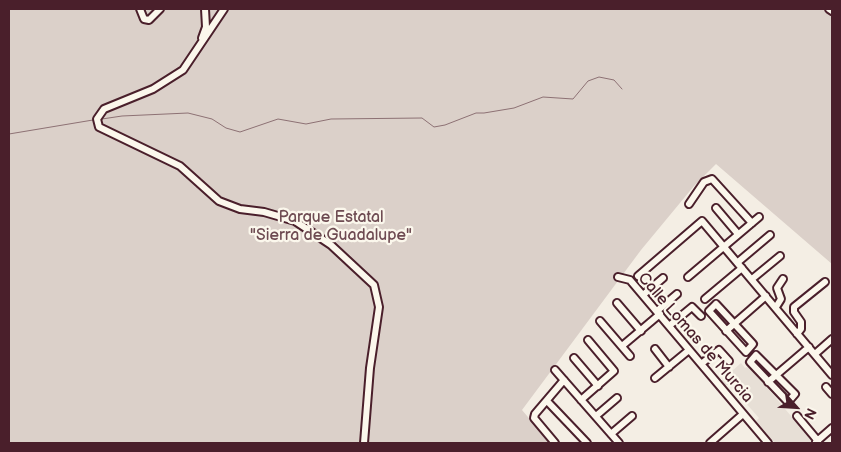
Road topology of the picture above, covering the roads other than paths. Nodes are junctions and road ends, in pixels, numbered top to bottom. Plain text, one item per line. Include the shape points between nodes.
1 (140, 9) edge
2 (160, 9) edge
3 (205, 9) edge
4 (224, 9) edge
5 (198, 46) junction
6 (689, 204) dead end
7 (716, 208) dead end
8 (759, 217) dead end
9 (752, 223) junction
10 (738, 234) junction
11 (770, 235) dead end
12 (724, 246) junction
13 (780, 256) dead end
14 (740, 265) junction
15 (638, 276) dead end
16 (618, 277) dead end
17 (688, 277) dead end
18 (664, 278) dead end
19 (752, 279) junction
20 (783, 279) dead end
21 (825, 282) dead end
22 (677, 294) dead end
23 (643, 295) junction
24 (766, 296) junction
25 (705, 299) dead end
26 (617, 303) dead end
27 (776, 307) junction
28 (658, 313) junction
29 (701, 316) dead end
30 (600, 321) dead end
31 (734, 323) junction
32 (669, 326) junction
33 (640, 331) junction
34 (726, 331) junction
35 (797, 334) junction
36 (832, 339) edge
37 (588, 340) dead end
38 (622, 346) junction
39 (809, 347) junction
40 (655, 349) dead end
41 (689, 350) junction
42 (815, 354) junction
43 (630, 356) dead end
44 (574, 358) dead end
45 (728, 361) dead end
46 (701, 364) junction
47 (669, 366) junction
48 (556, 370) dead end
49 (832, 373) edge
50 (776, 375) junction
51 (656, 378) dead end
52 (564, 380) junction
53 (768, 382) junction
54 (598, 386) junction
55 (618, 398) dead end
56 (581, 400) junction
57 (547, 401) junction
58 (743, 414) junction
59 (596, 416) junction
60 (632, 416) dead end
61 (797, 416) dead end
62 (832, 428) edge
63 (611, 434) junction
64 (816, 442) edge
65 (364, 443) edge
66 (555, 443) edge
67 (587, 443) edge
68 (619, 443) edge
69 (710, 443) edge
70 (768, 443) edge

1 - 2 street via 144,19 149,20
3 - 5 street via 206,27
4 - 5 street
5 - 65 street via 183,70 153,89 104,109 97,119 99,127 180,166 219,201 295,221 331,245 374,285 379,307
6 - 9 street via 704,182 712,179
7 - 10 street
8 - 9 street
9 - 10 street
10 - 12 street
11 - 14 street
12 - 14 street
12 - 15 street via 702,221
12 - 17 street
13 - 19 street
14 - 19 street
14 - 25 street
16 - 23 street, Calle Lomas de Murcia via 630,280
18 - 23 street
19 - 24 street
20 - 27 street via 777,288 781,300
21 - 35 street via 794,307 801,322 801,330
22 - 28 street
23 - 28 street, Calle Lomas de Murcia
24 - 27 street
24 - 31 street
26 - 33 street
27 - 35 street
28 - 32 street, Calle Lomas de Murcia
28 - 33 street
29 - 32 street via 692,308
30 - 38 street
31 - 34 street
31 - 34 street via 716,304 709,310
31 - 34 street via 753,344 746,352
32 - 41 street, Calle Lomas de Murcia
33 - 38 street
35 - 39 street
36 - 42 street
37 - 54 street via 614,370
38 - 43 street
39 - 42 street
39 - 50 street
40 - 47 street
41 - 46 street, Calle Lomas de Murcia
41 - 47 street
42 - 49 street
44 - 54 street
45 - 46 street via 719,350
46 - 58 street, Calle Lomas de Murcia
47 - 51 street
48 - 52 street
50 - 53 street
50 - 53 street via 756,355 750,362
50 - 53 street via 794,394 788,402
52 - 56 street
52 - 57 street
54 - 56 street
55 - 59 street
56 - 59 street
57 - 66 street via 534,418
57 - 67 street
58 - 69 street
58 - 70 street, Calle Lomas de Murcia
59 - 63 street
60 - 63 street
61 - 64 street
62 - 64 street
63 - 68 street

